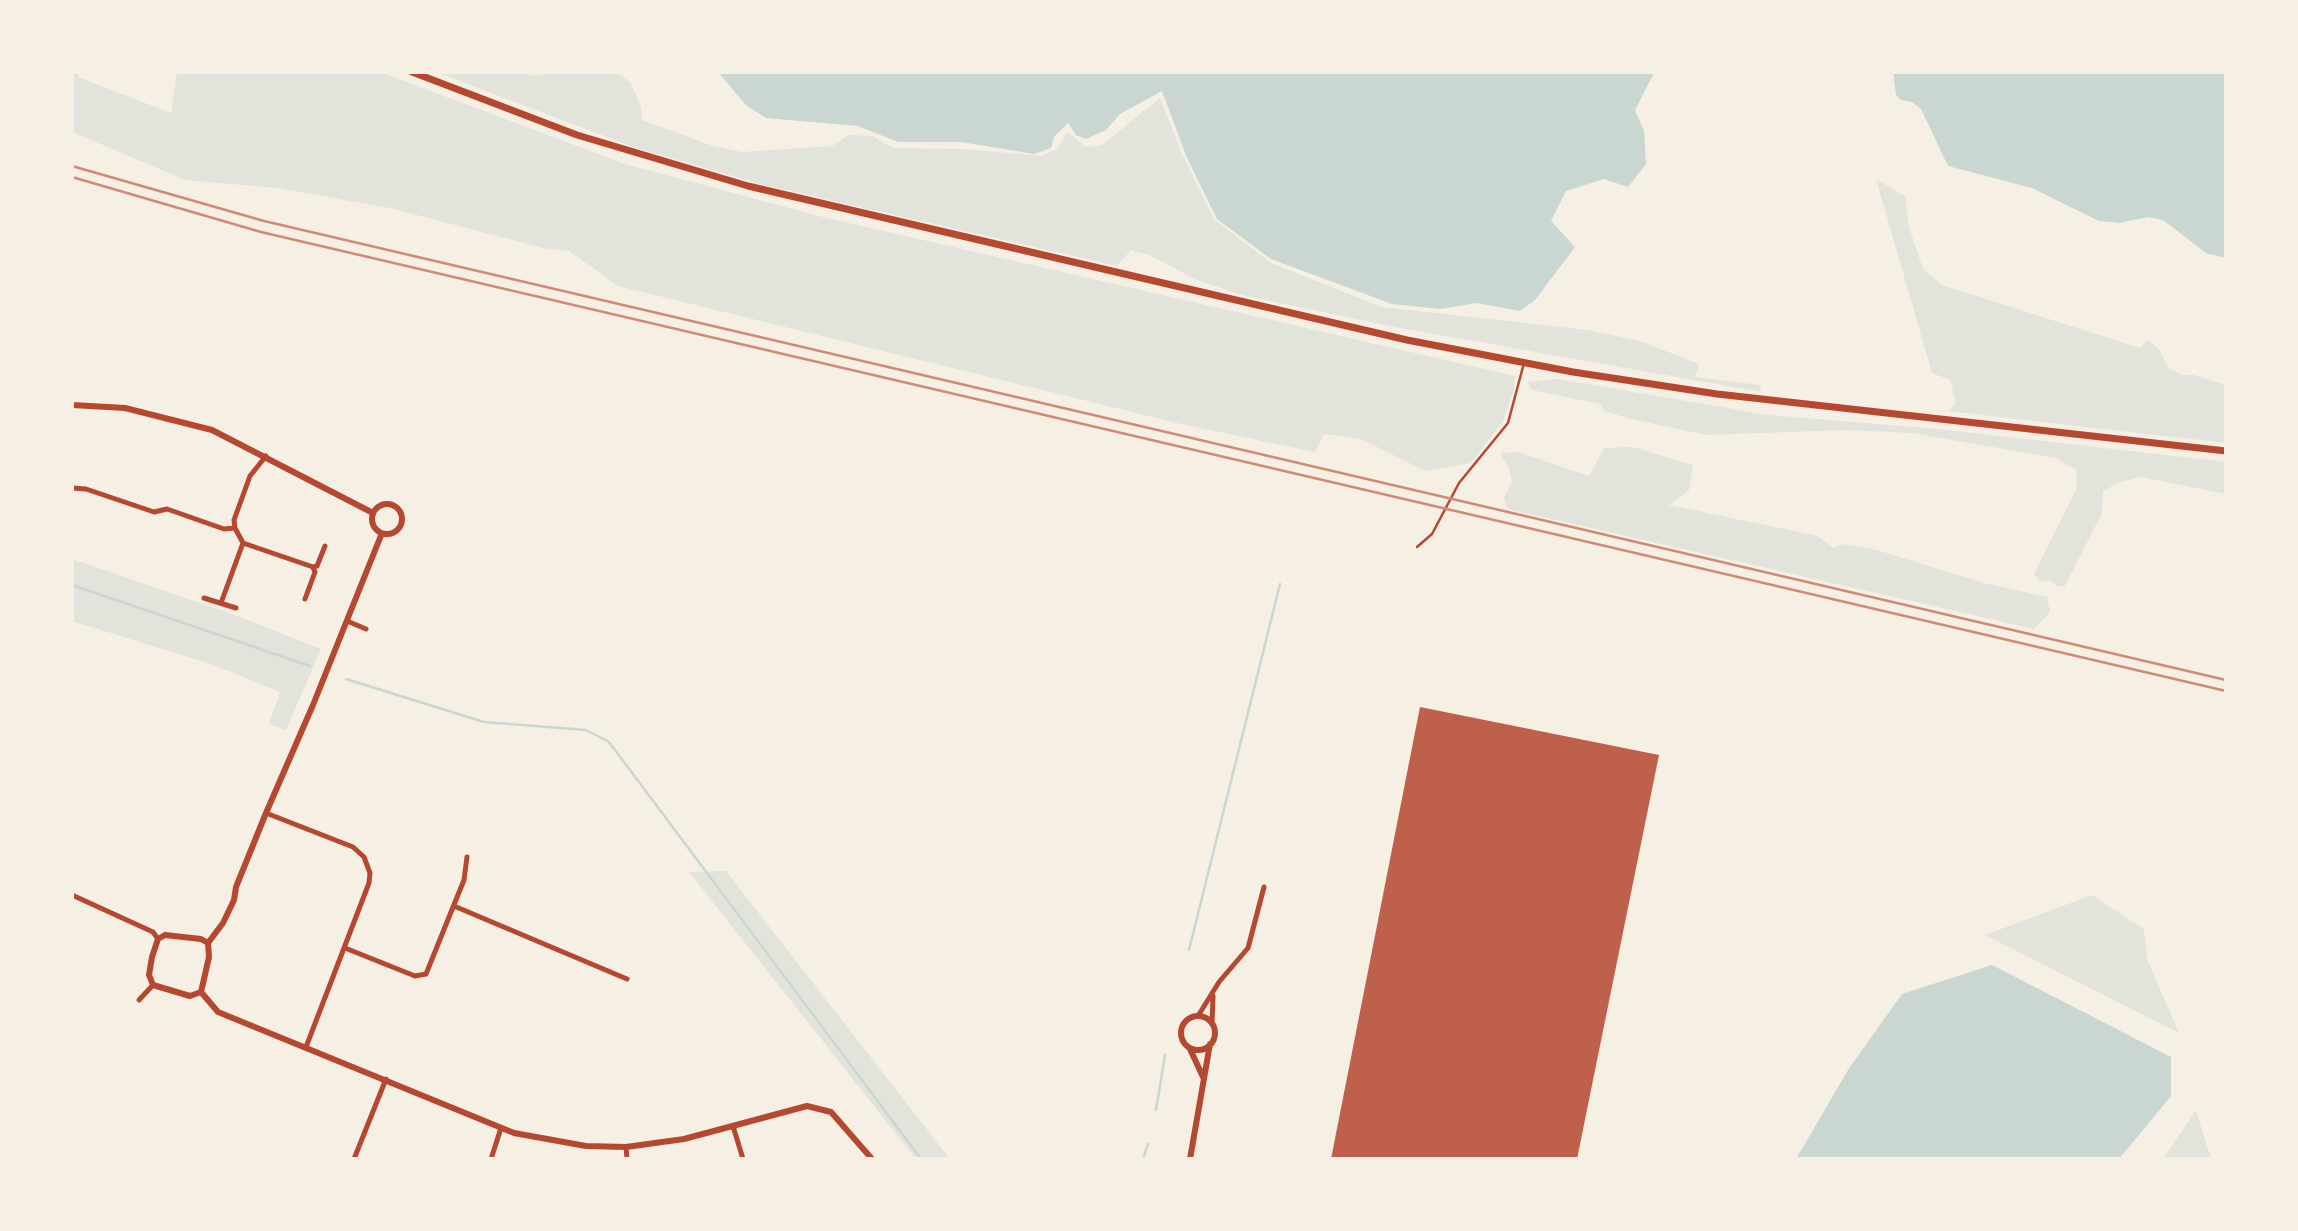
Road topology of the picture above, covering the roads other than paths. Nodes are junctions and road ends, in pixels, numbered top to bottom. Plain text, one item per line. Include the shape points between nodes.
1 (412, 72) edge
2 (1524, 363) junction
3 (72, 405) edge
4 (2226, 451) edge
5 (266, 456) junction
6 (72, 488) edge
7 (373, 513) junction
8 (234, 528) junction
9 (382, 533) junction
10 (243, 542) junction
11 (325, 546) dead end
12 (1417, 547) dead end
13 (313, 567) junction
14 (204, 598) dead end
15 (305, 599) dead end
16 (221, 603) junction
17 (236, 608) dead end
18 (347, 621) junction
19 (366, 629) dead end
20 (266, 813) junction
21 (467, 858) dead end
22 (1264, 887) dead end
23 (72, 895) edge
24 (454, 906) junction
25 (158, 939) junction
26 (208, 943) junction
27 (346, 946) junction
28 (627, 979) dead end
29 (153, 985) junction
30 (201, 992) junction
31 (1213, 992) junction
32 (139, 1000) dead end
33 (1198, 1016) junction
34 (1212, 1024) junction
35 (1210, 1044) junction
36 (306, 1047) junction
37 (1190, 1049) junction
38 (1204, 1078) junction
39 (386, 1079) junction
40 (733, 1126) junction
41 (501, 1128) junction
42 (626, 1147) junction
43 (354, 1159) edge
44 (491, 1159) edge
45 (627, 1159) edge
46 (743, 1159) edge
47 (872, 1159) edge
48 (1190, 1159) edge

1 - 2 main road via 564,130 696,172 1237,301
2 - 4 main road via 1797,404
2 - 12 lane via 1508,424 1455,492 1433,534
3 - 5 street via 125,408 170,418 212,430
5 - 7 street
5 - 8 street via 250,476
6 - 8 street via 154,512 167,509 224,529
7 - 9 street via 374,526
7 - 9 street via 387,503 401,513 398,529
8 - 10 street
9 - 18 street
10 - 13 street
10 - 16 street
11 - 13 street
13 - 15 street
14 - 16 street
16 - 17 street
18 - 19 street
18 - 20 street
20 - 26 street via 234,900
20 - 27 street via 353,846 365,857 369,883
21 - 24 street
22 - 31 street via 1248,948
23 - 25 street
24 - 27 street via 426,974 415,976
24 - 28 street
25 - 26 street via 165,936
25 - 29 street via 149,975
26 - 30 street
27 - 36 street
29 - 30 street via 190,996
29 - 32 street
30 - 36 street via 218,1012
31 - 33 street
31 - 34 street
33 - 34 street
33 - 37 street via 1182,1029
34 - 35 street via 1215,1034
35 - 37 street
35 - 38 street
36 - 39 street
37 - 38 street
38 - 48 street
39 - 41 street
39 - 43 street
40 - 42 street
40 - 46 street
40 - 47 street via 807,1107 831,1112
41 - 42 street via 586,1146
41 - 44 street
42 - 45 street

